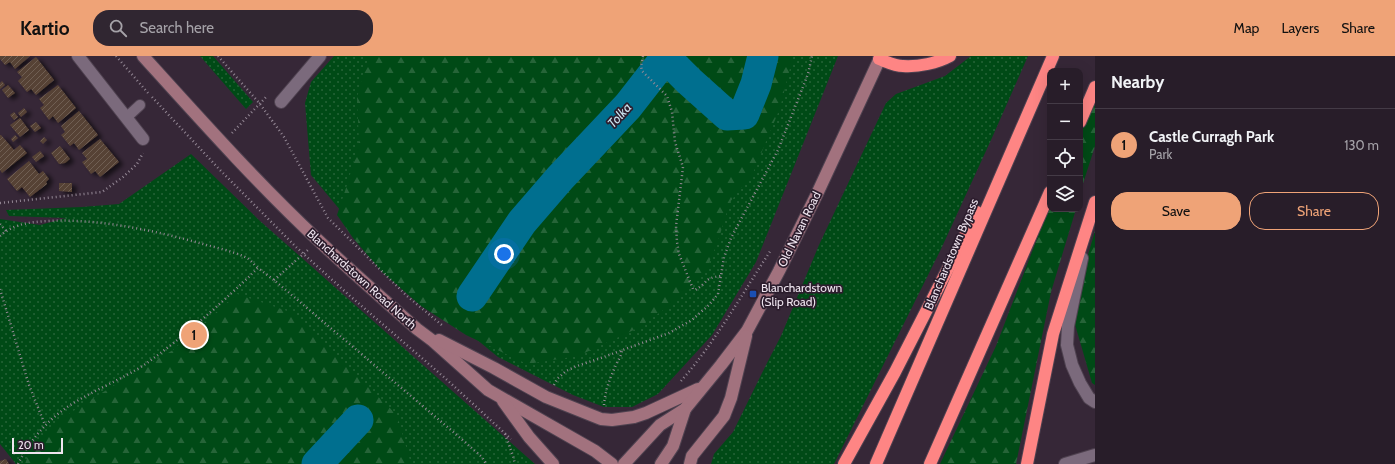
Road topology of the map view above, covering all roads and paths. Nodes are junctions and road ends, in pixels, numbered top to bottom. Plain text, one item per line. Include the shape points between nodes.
1 (78, 56) edge
2 (143, 56) edge
3 (218, 56) edge
4 (320, 56) edge
5 (643, 56) edge
6 (812, 56) edge
7 (950, 56) edge
8 (1053, 56) edge
9 (880, 58) edge
10 (1095, 87) edge
11 (281, 102) dead end
12 (260, 104) junction
13 (140, 105) dead end
14 (1028, 111) junction
15 (1083, 115) edge
16 (127, 117) junction
17 (143, 139) joint
18 (222, 143) junction
19 (1047, 199) edge
20 (1095, 202) edge
21 (0, 203) edge
22 (0, 224) edge
23 (1088, 225) junction
24 (6, 231) junction
25 (0, 236) edge
26 (319, 241) junction
27 (775, 245) dead end
28 (258, 268) junction
29 (721, 276) junction
30 (274, 280) junction
31 (0, 289) edge
32 (446, 328) dead end
33 (417, 329) junction
34 (747, 331) junction
35 (622, 350) junction
36 (676, 386) dead end
37 (703, 387) junction
38 (546, 397) junction
39 (501, 398) junction
40 (1095, 402) edge
41 (684, 409) junction
42 (601, 419) junction
43 (46, 425) junction
44 (1095, 455) edge
45 (18, 464) edge
46 (486, 464) edge
47 (553, 464) edge
48 (612, 464) edge
49 (624, 464) edge
50 (661, 464) edge
51 (690, 464) edge
52 (844, 464) edge
53 (876, 464) edge
54 (930, 464) edge
55 (1027, 464) edge
56 (1065, 464) edge

1 - 16 street
2 - 18 street, Blanchardstown Road North
3 - 12 path
4 - 11 street
5 - 29 path via 642,71 667,96 672,112 675,142 682,167 676,226 679,254 693,289 711,277
6 - 29 path via 808,74 778,150 731,238
7 - 9 highway via 924,65 903,66
8 - 14 highway, Blanchardstown Bypass
9 - 34 street, Old Navan Road via 817,194
10 - 15 highway
12 - 18 path
12 - 32 path via 284,137 328,218 407,296
13 - 16 lane
14 - 52 highway via 895,372
14 - 53 highway, Blanchardstown Bypass
16 - 17 street
17 - 21 path via 143,154 137,164 102,192
18 - 26 street, Blanchardstown Road North
19 - 54 highway
20 - 23 highway
22 - 24 path
23 - 40 street via 1068,326 1067,345 1080,384 1089,398
23 - 55 highway via 1053,334
24 - 25 path
24 - 28 path via 21,225 51,221 122,226 226,250 248,258
26 - 30 path
26 - 33 street, Blanchardstown Road North
27 - 36 path via 729,317
28 - 30 path
28 - 43 path via 174,342 146,363 73,403
29 - 35 path via 718,294 699,315 669,333
30 - 46 path via 451,430 482,457
31 - 43 path via 29,385
33 - 38 street
33 - 39 street, Blanchardstown Road North via 488,390
34 - 37 street, Old Navan Road
34 - 51 street via 731,398 724,416 692,456
35 - 38 path via 566,371 557,379
35 - 42 path via 622,356 616,364 605,396
37 - 41 street, Old Navan Road
37 - 42 street via 646,413 612,420
38 - 42 street
39 - 47 street via 529,437
39 - 48 street, Blanchardstown Road North via 595,451
41 - 49 street, Old Navan Road via 660,425
41 - 50 street, Old Navan Road via 673,446
43 - 45 path via 25,450
44 - 56 street

